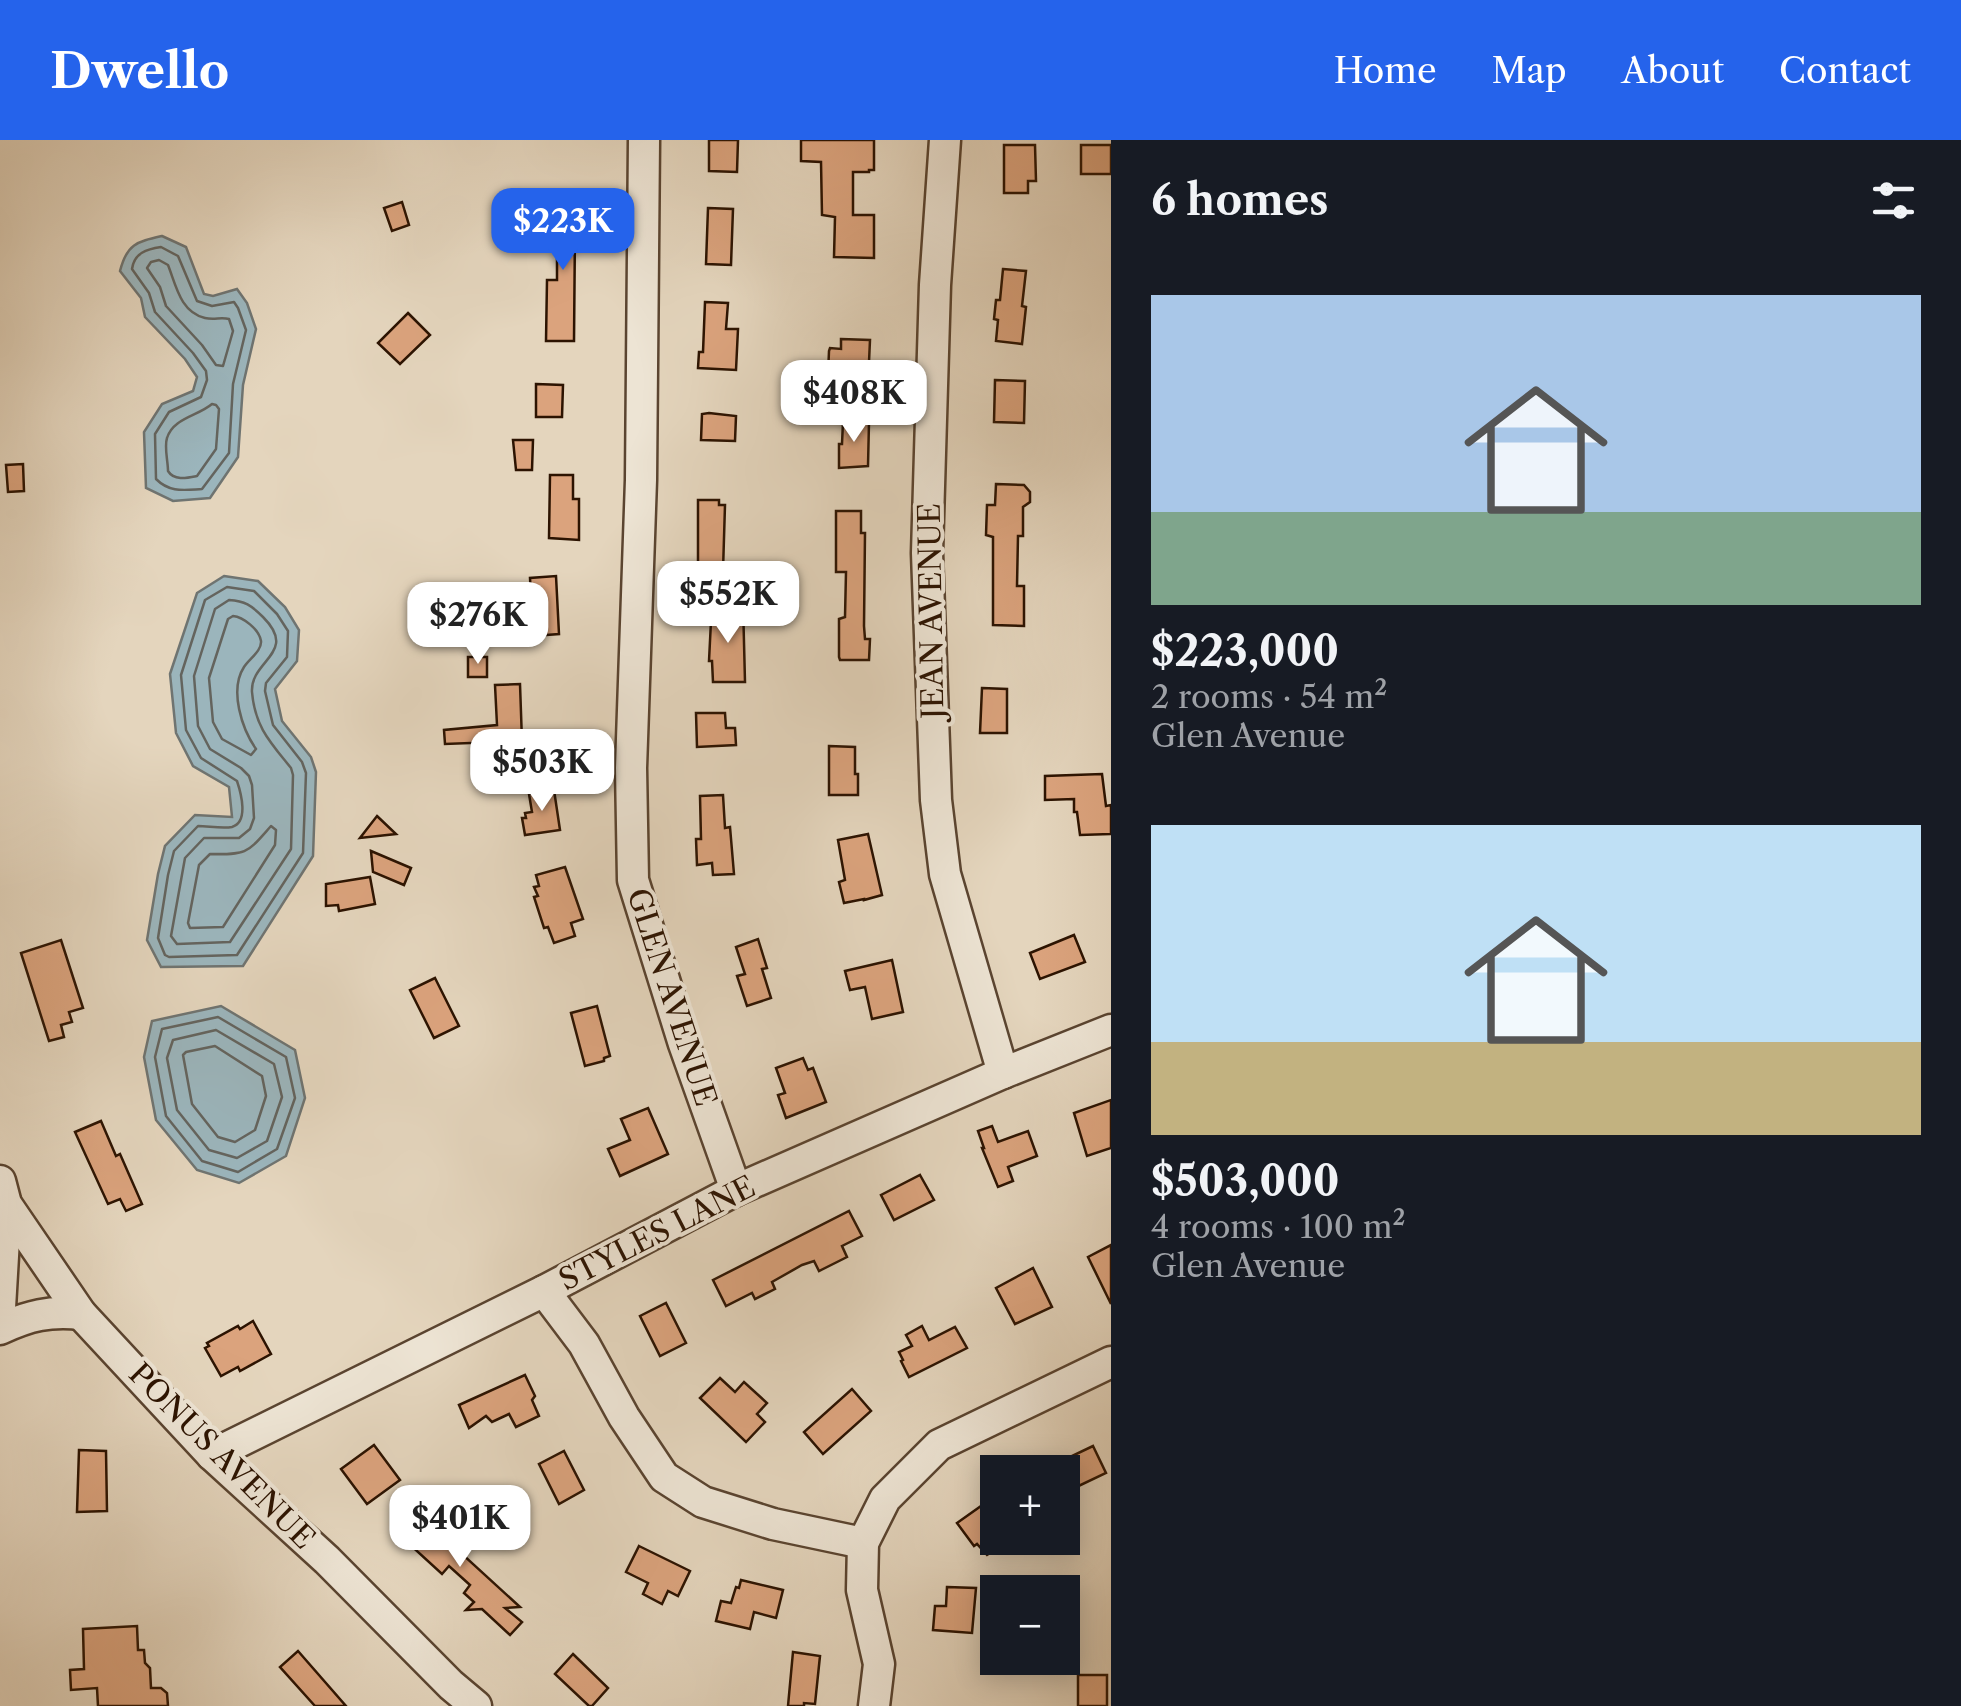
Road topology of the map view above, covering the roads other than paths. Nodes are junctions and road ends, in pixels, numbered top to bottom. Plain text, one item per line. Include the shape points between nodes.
1 (644, 140) edge
2 (945, 140) edge
3 (1111, 1030) edge
4 (1003, 1073) junction
5 (736, 1190) junction
6 (3, 1192) edge
7 (544, 1291) junction
8 (0, 1308) edge
9 (82, 1314) junction
10 (0, 1329) edge
11 (1111, 1362) edge
12 (212, 1454) junction
13 (862, 1543) junction
14 (476, 1706) edge
15 (874, 1706) edge

1 - 5 street, GLEN AVENUE via 633,880
2 - 4 street, JEAN AVENUE via 927,553 936,800 945,874
3 - 4 street, STYLES LANE
4 - 5 street, STYLES LANE
5 - 7 street, STYLES LANE
6 - 8 street
6 - 9 street, PONUS AVENUE
7 - 12 street, STYLES LANE
7 - 13 street via 664,1477 703,1502
9 - 10 street via 41,1314
9 - 12 street, PONUS AVENUE
11 - 13 street via 938,1444 884,1499
12 - 14 street, PONUS AVENUE
13 - 15 street via 862,1590 879,1664

